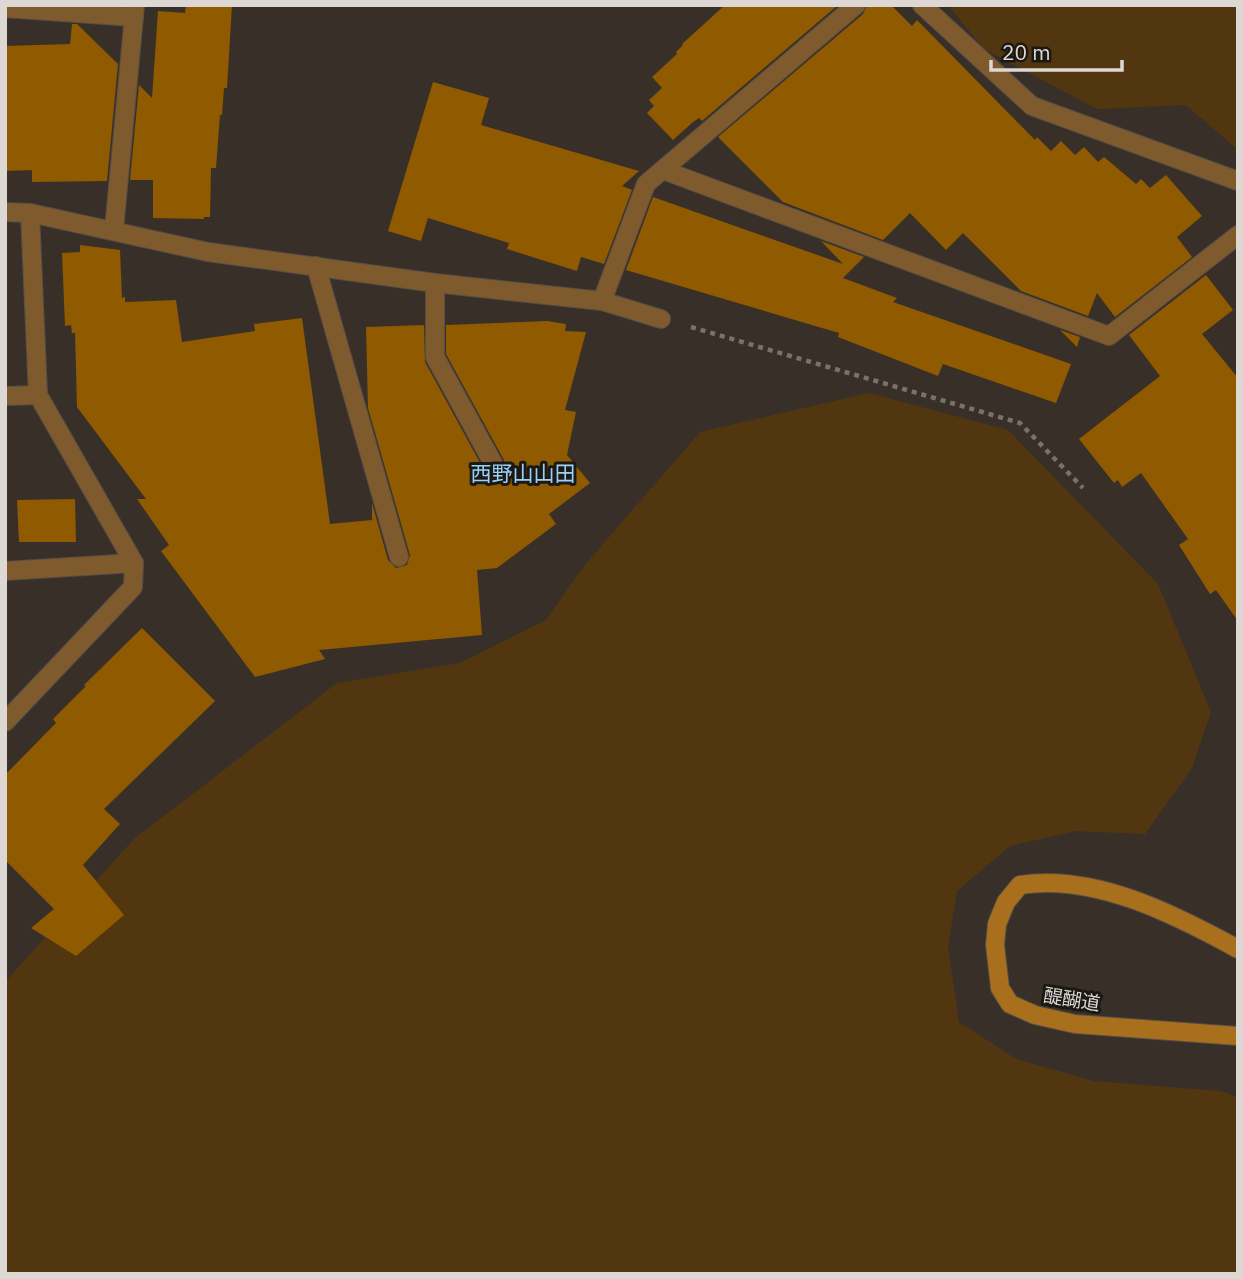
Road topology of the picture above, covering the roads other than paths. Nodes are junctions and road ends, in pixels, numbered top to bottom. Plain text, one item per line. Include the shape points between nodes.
1 (856, 5) edge
2 (922, 5) edge
3 (5, 8) edge
4 (134, 11) edge
5 (663, 170) junction
6 (1238, 181) edge
7 (5, 212) edge
8 (30, 213) junction
9 (114, 230) junction
10 (1238, 235) edge
11 (316, 266) junction
12 (435, 283) junction
13 (602, 301) junction
14 (661, 319) road end
15 (38, 395) junction
16 (5, 396) edge
17 (494, 465) dead end
18 (399, 557) dead end
19 (134, 563) junction
20 (5, 571) edge
21 (5, 722) edge
22 (1238, 949) edge
23 (1238, 1036) edge

1 - 5 street
2 - 6 street via 1032,106
3 - 4 street
4 - 9 street
5 - 10 street via 1109,336
5 - 13 street via 646,184
7 - 8 street
8 - 9 street
8 - 15 street
9 - 11 street via 208,252
11 - 12 street
11 - 18 street
12 - 13 street
12 - 17 street via 435,357
13 - 14 street
15 - 16 street
15 - 19 street
19 - 20 street
19 - 21 street via 133,587
22 - 23 main road, 醍醐道 via 1111,893 1080,884 1042,882 1020,885 1006,902 995,945 1000,988 1010,1004 1035,1015 1075,1024

